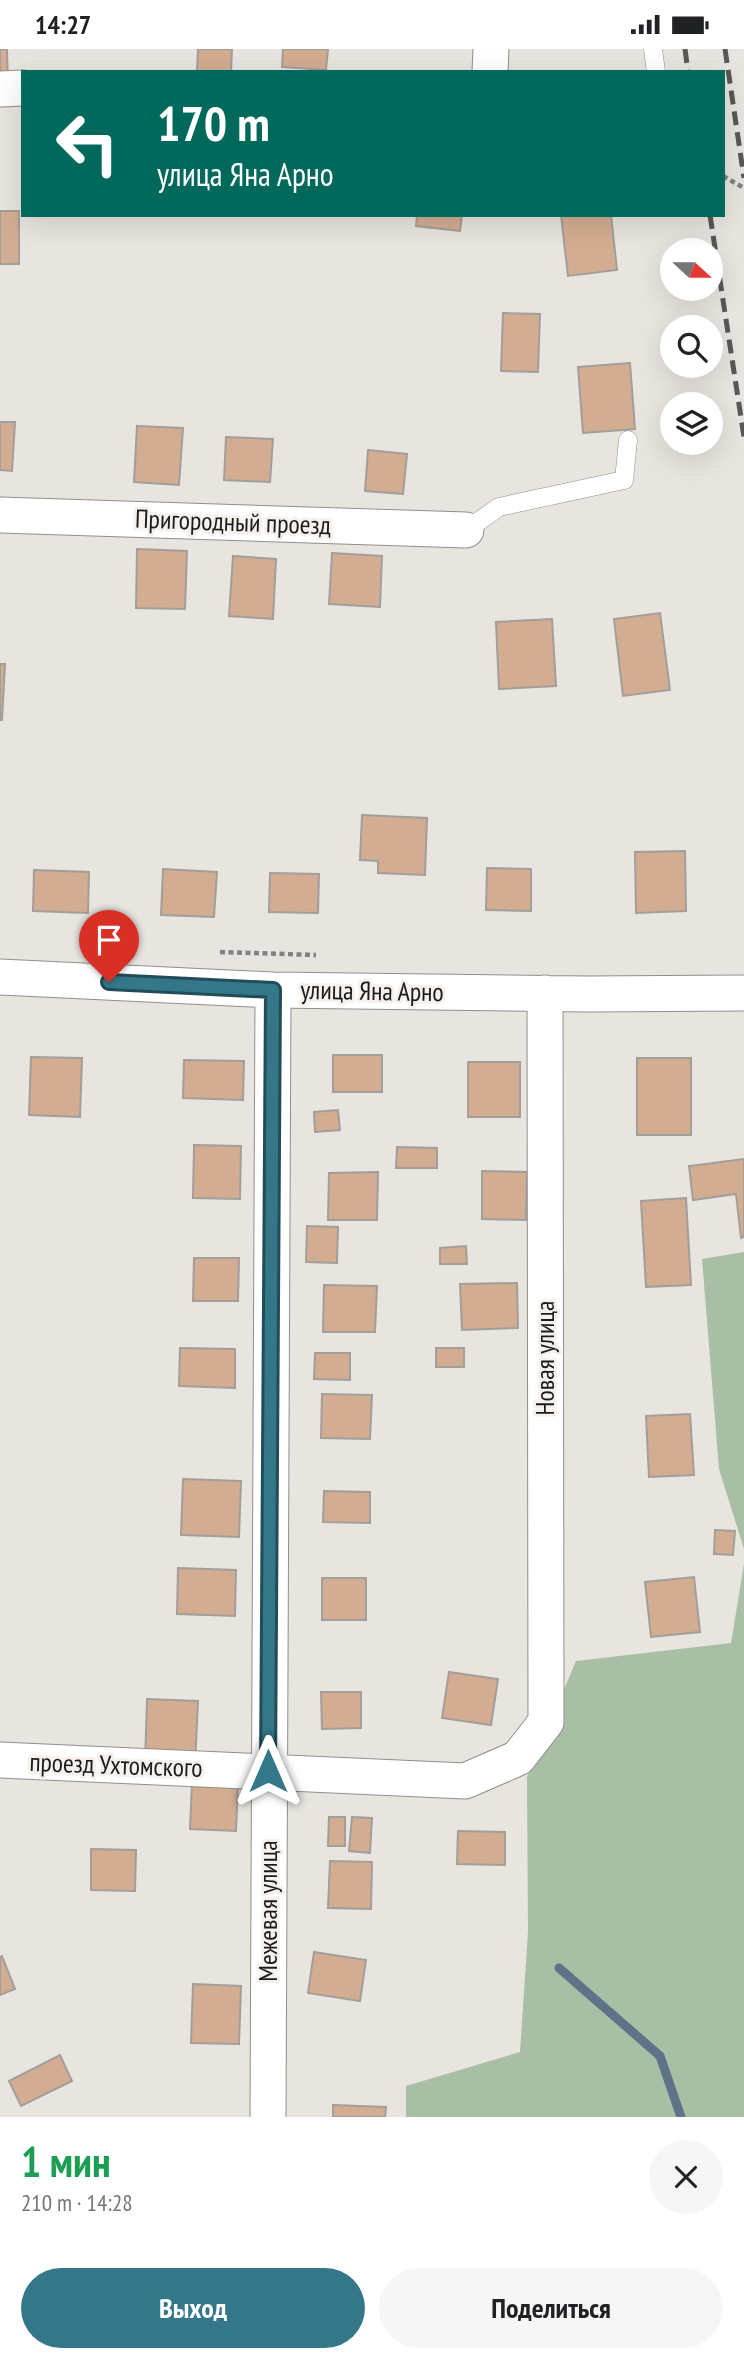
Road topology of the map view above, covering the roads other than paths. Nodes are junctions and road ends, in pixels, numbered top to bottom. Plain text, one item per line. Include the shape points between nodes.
1 (491, 49) edge
2 (653, 49) edge
3 (490, 70) edge
4 (656, 70) edge
5 (21, 88) edge
6 (0, 89) edge
7 (628, 440) dead end
8 (0, 515) edge
9 (466, 530) joint
10 (0, 977) edge
11 (273, 990) junction
12 (545, 993) junction
13 (744, 993) edge
14 (546, 1723) joint
15 (0, 1760) edge
16 (268, 1771) junction
17 (268, 2117) edge

1 - 3 street
2 - 4 lane
5 - 6 street
7 - 9 lane via 624,480 499,507
8 - 9 street, Пригородный проезд
10 - 11 street, улица Яна Арно
11 - 12 street, улица Яна Арно
11 - 16 street, Межевая улица
12 - 13 street, улица Яна Арно
12 - 14 street, Новая улица
14 - 16 street, проезд Ухтомского via 518,1758 464,1780
15 - 16 street, проезд Ухтомского
16 - 17 street, Межевая улица

